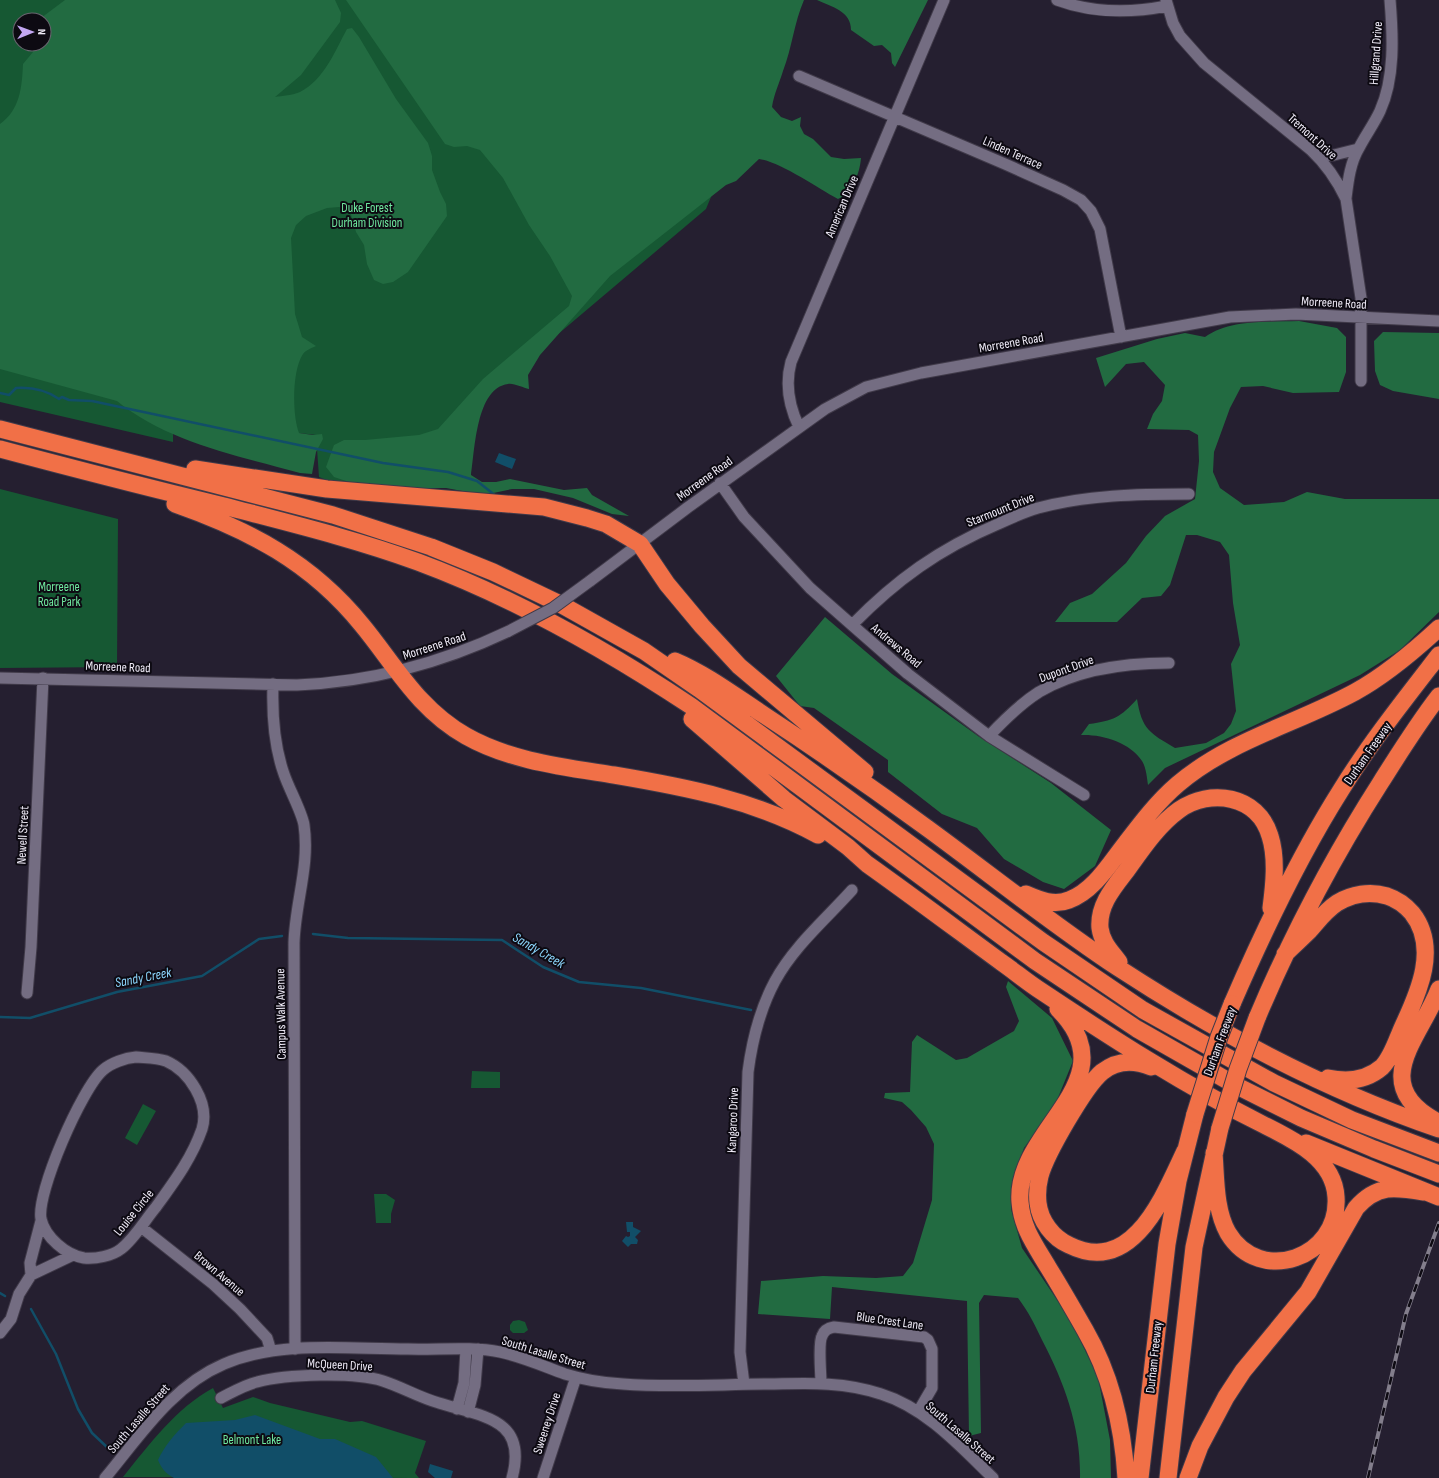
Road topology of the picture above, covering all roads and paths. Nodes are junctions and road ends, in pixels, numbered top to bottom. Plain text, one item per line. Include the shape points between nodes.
1 (944, 0) edge
2 (1057, 0) edge
3 (1390, 0) edge
4 (1167, 3) edge
5 (798, 76) dead end
6 (894, 118) junction
7 (1358, 149) junction
8 (1318, 156) junction
9 (1346, 199) junction
10 (1362, 317) junction
11 (1439, 321) edge
12 (1121, 337) junction
13 (1361, 381) dead end
14 (799, 427) junction
15 (0, 429) edge
16 (0, 449) edge
17 (111, 458) junction
18 (67, 467) junction
19 (720, 483) junction
20 (1189, 494) dead end
21 (640, 544) junction
22 (852, 625) junction
23 (1439, 628) edge
24 (630, 643) junction
25 (1439, 655) edge
26 (1169, 663) dead end
27 (396, 671) junction
28 (643, 675) junction
29 (0, 678) edge
30 (43, 678) junction
31 (274, 684) junction
32 (1439, 696) edge
33 (989, 736) junction
34 (1084, 795) dead end
35 (909, 815) junction
36 (867, 864) junction
37 (1008, 887) junction
38 (852, 890) dead end
39 (1270, 918) junction
40 (1285, 954) junction
41 (1130, 974) junction
42 (1439, 989) edge
43 (1040, 991) junction
44 (27, 993) dead end
45 (1302, 1072) junction
46 (1171, 1076) junction
47 (1439, 1123) edge
48 (1439, 1129) edge
49 (1289, 1138) junction
50 (1185, 1151) junction
51 (1214, 1153) junction
52 (1439, 1153) edge
53 (1439, 1174) edge
54 (1431, 1194) edge
55 (41, 1221) junction
56 (140, 1227) junction
57 (72, 1255) junction
58 (30, 1275) junction
59 (0, 1333) edge
60 (294, 1349) junction
61 (466, 1349) junction
62 (478, 1349) junction
63 (270, 1351) junction
64 (576, 1377) junction
65 (821, 1383) junction
66 (744, 1384) junction
67 (221, 1398) dead end
68 (457, 1408) junction
69 (468, 1412) junction
70 (918, 1412) junction
71 (105, 1478) edge
72 (512, 1478) edge
73 (543, 1478) edge
74 (993, 1478) edge
75 (1126, 1478) edge
76 (1140, 1478) edge
77 (1168, 1478) edge
78 (1188, 1478) edge

1 - 6 street, American Drive
2 - 4 street via 1081,7 1111,11
3 - 7 street, Hillgrand Drive via 1392,32 1388,85 1380,111
4 - 8 street, Tremont Drive via 1180,36 1204,63
5 - 6 street, Linden Terrace
6 - 12 street, Linden Terrace via 1063,190 1086,205 1100,229
6 - 14 street, American Drive via 791,362 788,390
7 - 8 street
7 - 9 street, Hillgrand Drive via 1348,181
8 - 9 street, Tremont Drive via 1333,174
9 - 10 street, Tremont Drive
10 - 11 street, Morreene Road
10 - 12 street, Morreene Road via 1296,314 1245,316 1215,319
10 - 13 street, Tremont Drive
12 - 14 street, Morreene Road via 884,381 850,395
14 - 19 street, Morreene Road
15 - 17 highway
16 - 18 highway
17 - 21 highway via 327,489 544,507 606,524
17 - 24 highway via 334,515 431,546 528,588
18 - 27 highway via 212,518 250,534 288,556 341,602
18 - 28 highway via 321,532 419,563 557,625
19 - 21 street, Morreene Road
19 - 22 street, Andrews Road via 744,517 810,588
20 - 22 street, Starmount Drive via 1140,494 1084,500 1023,513 971,535 926,561 894,586
21 - 27 street, Morreene Road, bridge via 553,608 509,631 468,650
21 - 35 highway via 667,584 739,666 861,768
22 - 33 street, Andrews Road via 908,674
23 - 37 highway via 1396,665 1355,692 1244,742 1192,773 1154,809 1094,883 1079,896 1069,901 1054,903
24 - 35 highway via 682,664 704,677 819,751
24 - 52 highway via 699,689 1043,942 1143,1010 1274,1083 1352,1120
25 - 39 highway, Durham Freeway via 1342,789 1314,835
26 - 33 street, Dupont Drive via 1094,670 1063,681 1041,691 1018,707
27 - 31 street, Morreene Road via 326,683
27 - 36 highway via 411,691 451,727 499,752 568,768 679,786 739,802 799,825
28 - 36 highway via 665,699 784,799
28 - 53 highway via 723,729 1035,960 1137,1029 1301,1118
29 - 30 street, Morreene Road
30 - 31 street, Morreene Road
30 - 44 street, Newell Street via 32,939
31 - 60 street, Campus Walk Avenue via 277,748 284,774 303,820 306,842 305,868 294,922
32 - 40 highway, Durham Freeway via 1400,751 1355,823
33 - 34 street, Andrews Road
35 - 37 highway
36 - 43 highway
37 - 41 highway via 1087,946
38 - 66 street, Kangaroo Drive via 782,969 774,982 751,1050 748,1072 740,1352
39 - 41 highway via 1274,857 1266,825 1247,806 1232,799 1211,797 1195,802 1179,810 1161,826 1110,892 1102,909 1100,928 1104,942
39 - 50 highway, Durham Freeway, bridge via 1219,1037
40 - 45 highway via 1331,908 1343,900 1364,894 1384,896 1403,905 1420,924 1426,942 1426,966 1422,983 1390,1055 1382,1066 1368,1076 1354,1080 1337,1080
40 - 51 highway, Durham Freeway, bridge via 1238,1069
41 - 45 highway via 1200,1018
42 - 47 highway via 1404,1057 1402,1077 1406,1094 1412,1104
43 - 46 highway
43 - 75 highway via 1075,1029 1083,1055 1077,1083 1037,1147 1026,1171 1020,1194 1022,1215 1030,1238 1086,1332 1105,1373 1119,1422
45 - 48 highway via 1371,1104
46 - 49 highway
46 - 50 highway via 1134,1062 1114,1065 1097,1078 1044,1163 1038,1189 1038,1204 1044,1220 1052,1232 1074,1248 1098,1251 1121,1246 1145,1226
49 - 51 highway via 1324,1167 1333,1183 1336,1197 1335,1218 1325,1238 1310,1252 1291,1260 1272,1261 1258,1257 1233,1240 1221,1216
49 - 54 highway
50 - 76 highway, Durham Freeway via 1166,1244
51 - 77 highway, Durham Freeway via 1194,1247
54 - 78 highway via 1399,1188 1382,1189 1366,1198 1356,1208 1308,1292 1243,1371 1226,1397 1200,1446
55 - 56 street, Louise Circle via 41,1206 50,1174 78,1105 103,1070 136,1057 165,1061 179,1069 197,1092 203,1120 185,1166
55 - 57 street via 49,1236
55 - 58 street, Louise Circle via 30,1263
56 - 57 street, Louise Circle via 121,1249 114,1253 96,1258
56 - 63 street, Brown Avenue via 213,1284 240,1309 267,1338
57 - 58 street
58 - 59 street via 19,1294 10,1319
60 - 61 street, South Lasalle Street
60 - 63 street, South Lasalle Street
61 - 62 street, South Lasalle Street
61 - 68 street via 464,1383
62 - 64 street, South Lasalle Street via 517,1356
62 - 69 street via 476,1385
63 - 71 street, South Lasalle Street via 225,1364 190,1384 167,1404
64 - 66 street, South Lasalle Street via 602,1383 639,1385
64 - 73 street, Sweeney Drive
65 - 66 street, South Lasalle Street
65 - 70 street, South Lasalle Street via 851,1386 878,1393
65 - 70 street, Blue Crest Lane via 821,1338 829,1328 924,1337 932,1349 932,1384 931,1392
67 - 68 street, McQueen Drive via 246,1385 267,1379 292,1376 364,1377 383,1381
68 - 69 street, McQueen Drive
69 - 72 street, McQueen Drive via 497,1422 507,1430 516,1450
70 - 74 street, South Lasalle Street via 942,1430

